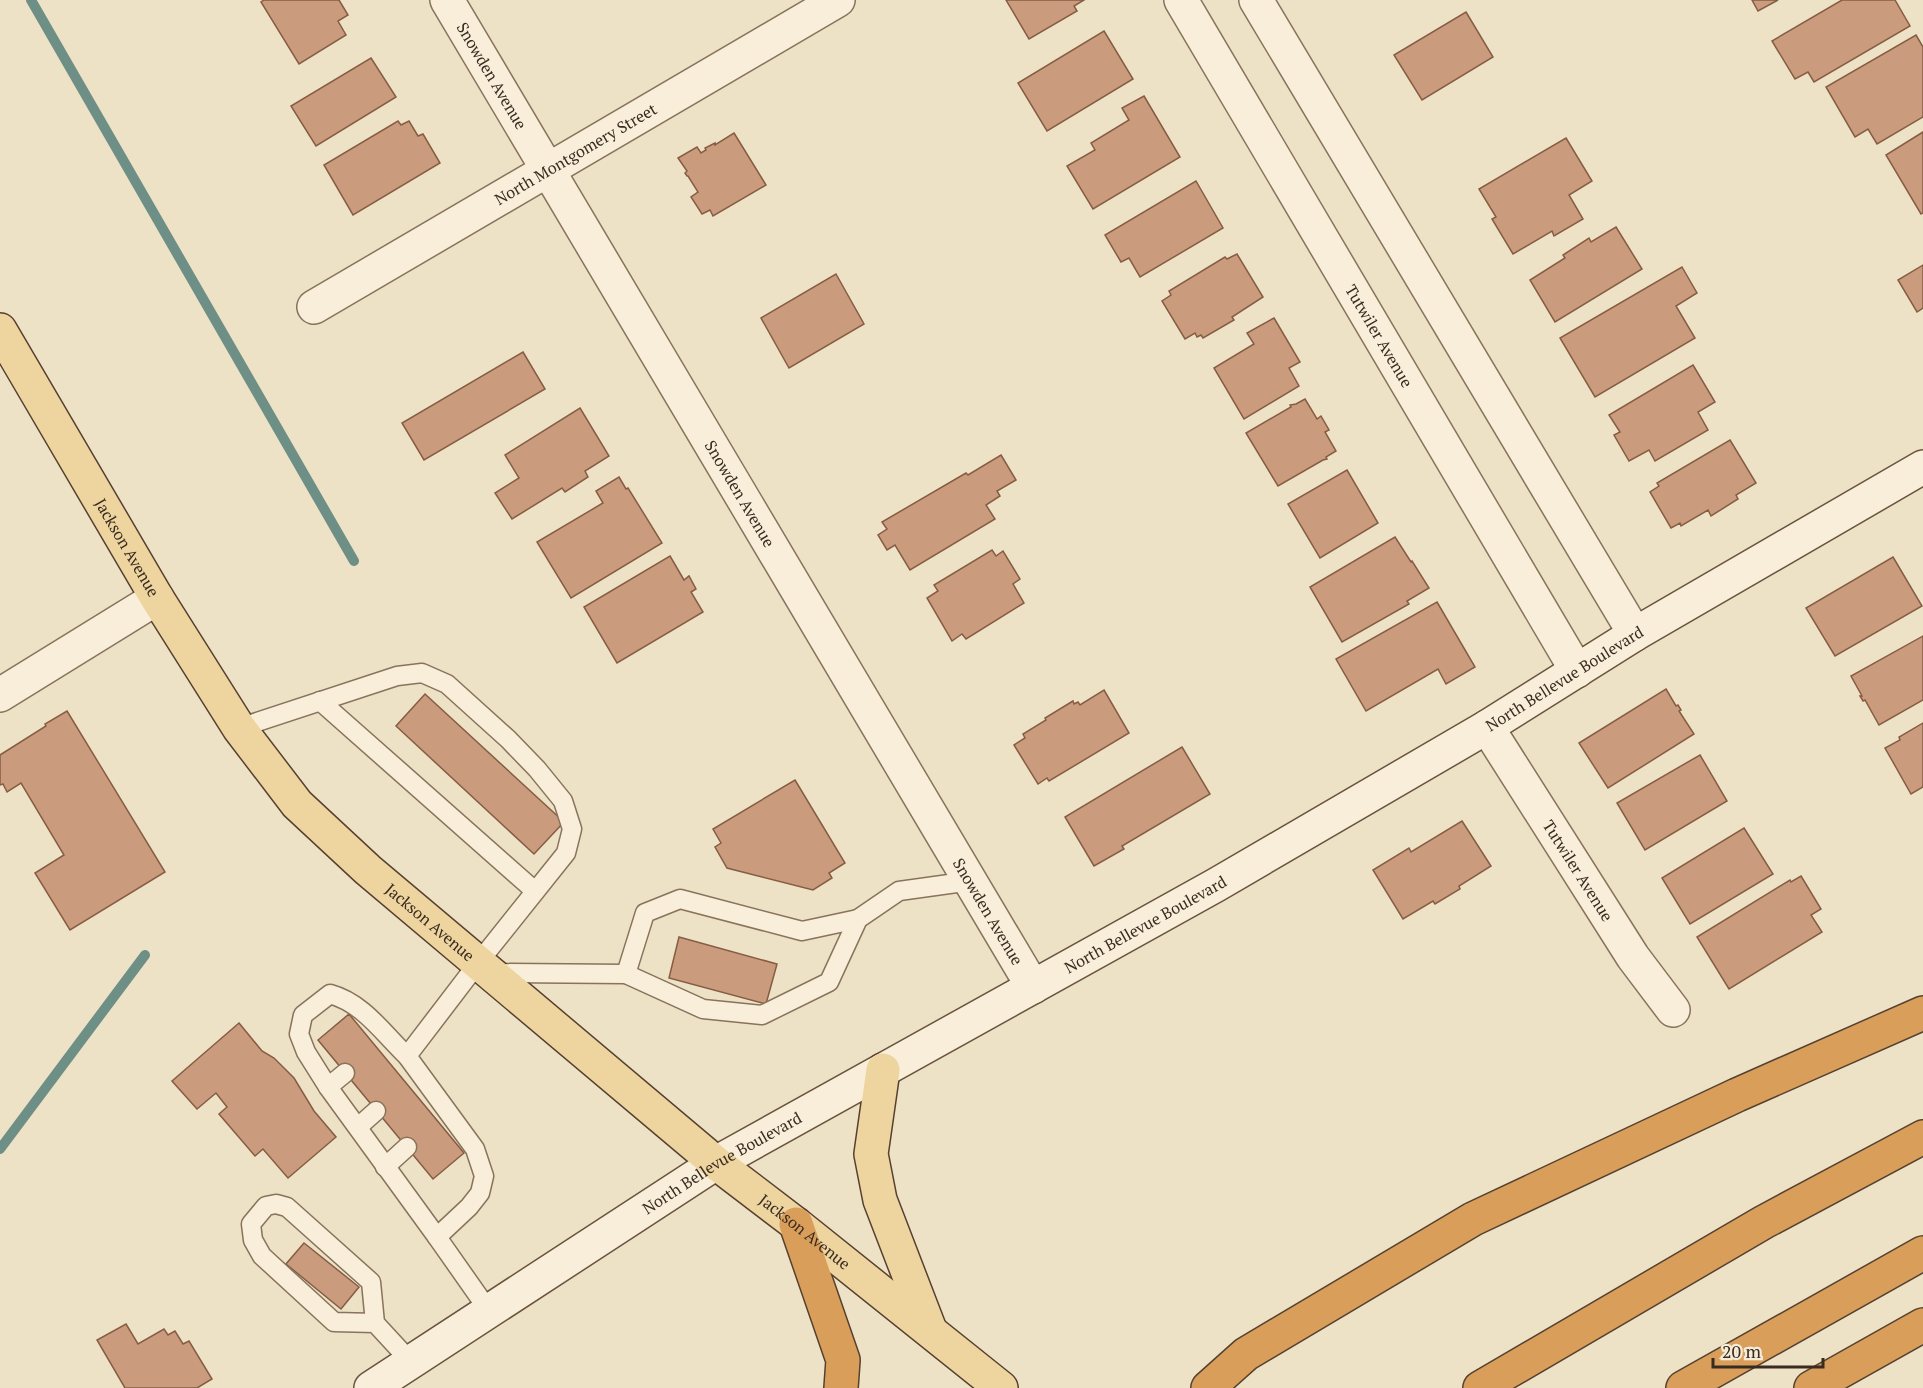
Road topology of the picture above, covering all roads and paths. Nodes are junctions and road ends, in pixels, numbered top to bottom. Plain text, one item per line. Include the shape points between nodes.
1 (447, 0) edge
2 (838, 0) edge
3 (1180, 0) edge
4 (1256, 0) edge
5 (547, 169) junction
6 (314, 307) dead end
7 (0, 330) edge
8 (1923, 468) edge
9 (157, 598) junction
10 (1635, 634) junction
11 (1577, 671) junction
12 (0, 695) edge
13 (320, 701) junction
14 (1487, 727) junction
15 (239, 728) junction
16 (970, 881) junction
17 (535, 891) junction
18 (858, 920) junction
19 (484, 968) junction
20 (627, 974) junction
21 (1033, 987) junction
22 (1673, 1010) dead end
23 (1923, 1012) edge
24 (407, 1056) junction
25 (883, 1070) junction
26 (345, 1073) dead end
27 (328, 1087) junction
28 (376, 1111) dead end
29 (358, 1127) junction
30 (1923, 1137) edge
31 (407, 1147) dead end
32 (716, 1163) junction
33 (386, 1167) junction
34 (796, 1224) junction
35 (437, 1238) junction
36 (1923, 1253) edge
37 (489, 1311) junction
38 (375, 1323) junction
39 (1923, 1325) edge
40 (931, 1331) junction
41 (411, 1362) junction
42 (371, 1388) edge
43 (841, 1388) edge
44 (1001, 1388) edge
45 (1208, 1388) edge
46 (1480, 1388) edge
47 (1683, 1388) edge
48 (1811, 1388) edge

1 - 5 street, Snowden Avenue
2 - 5 street, North Montgomery Street
3 - 11 street, Tutwiler Avenue
4 - 10 street
5 - 6 street, North Montgomery Street
5 - 16 street, Snowden Avenue
7 - 9 main road, Jackson Avenue
8 - 10 street, North Bellevue Boulevard
9 - 12 street
9 - 15 main road, Jackson Avenue
10 - 11 street, North Bellevue Boulevard
11 - 14 street, North Bellevue Boulevard
13 - 15 lane
13 - 17 lane
13 - 17 lane via 397,676 422,673 447,684 508,739 563,801 572,829 566,853
14 - 21 street, North Bellevue Boulevard
14 - 22 street, Tutwiler Avenue via 1633,957
15 - 19 main road, Jackson Avenue via 297,804
16 - 18 lane via 899,891
16 - 21 street, Snowden Avenue
17 - 19 lane
18 - 20 lane via 802,931 680,899 645,913
18 - 20 lane via 829,982 762,1015 703,1009
19 - 20 lane
19 - 24 lane
19 - 32 main road, Jackson Avenue
21 - 25 street, North Bellevue Boulevard
23 - 45 highway via 1473,1219 1246,1354
24 - 27 lane via 381,1041 358,1006 330,994 303,1015 299,1034
24 - 35 lane via 414,1080 475,1149 484,1176 480,1193
25 - 32 street, North Bellevue Boulevard
25 - 40 main road via 871,1154 880,1200
26 - 27 lane
27 - 29 lane
28 - 29 lane
29 - 33 lane
30 - 46 highway via 1764,1222
31 - 33 lane
32 - 34 main road, Jackson Avenue
32 - 37 street, North Bellevue Boulevard
33 - 35 lane
34 - 40 main road, Jackson Avenue
34 - 43 highway via 843,1360
35 - 37 lane
36 - 47 highway
37 - 41 street, North Bellevue Boulevard
38 - 38 lane via 371,1282 287,1207 266,1206 251,1224 253,1240 262,1256 334,1322
38 - 41 lane
39 - 48 highway
40 - 44 main road, Jackson Avenue
41 - 42 street, North Bellevue Boulevard

